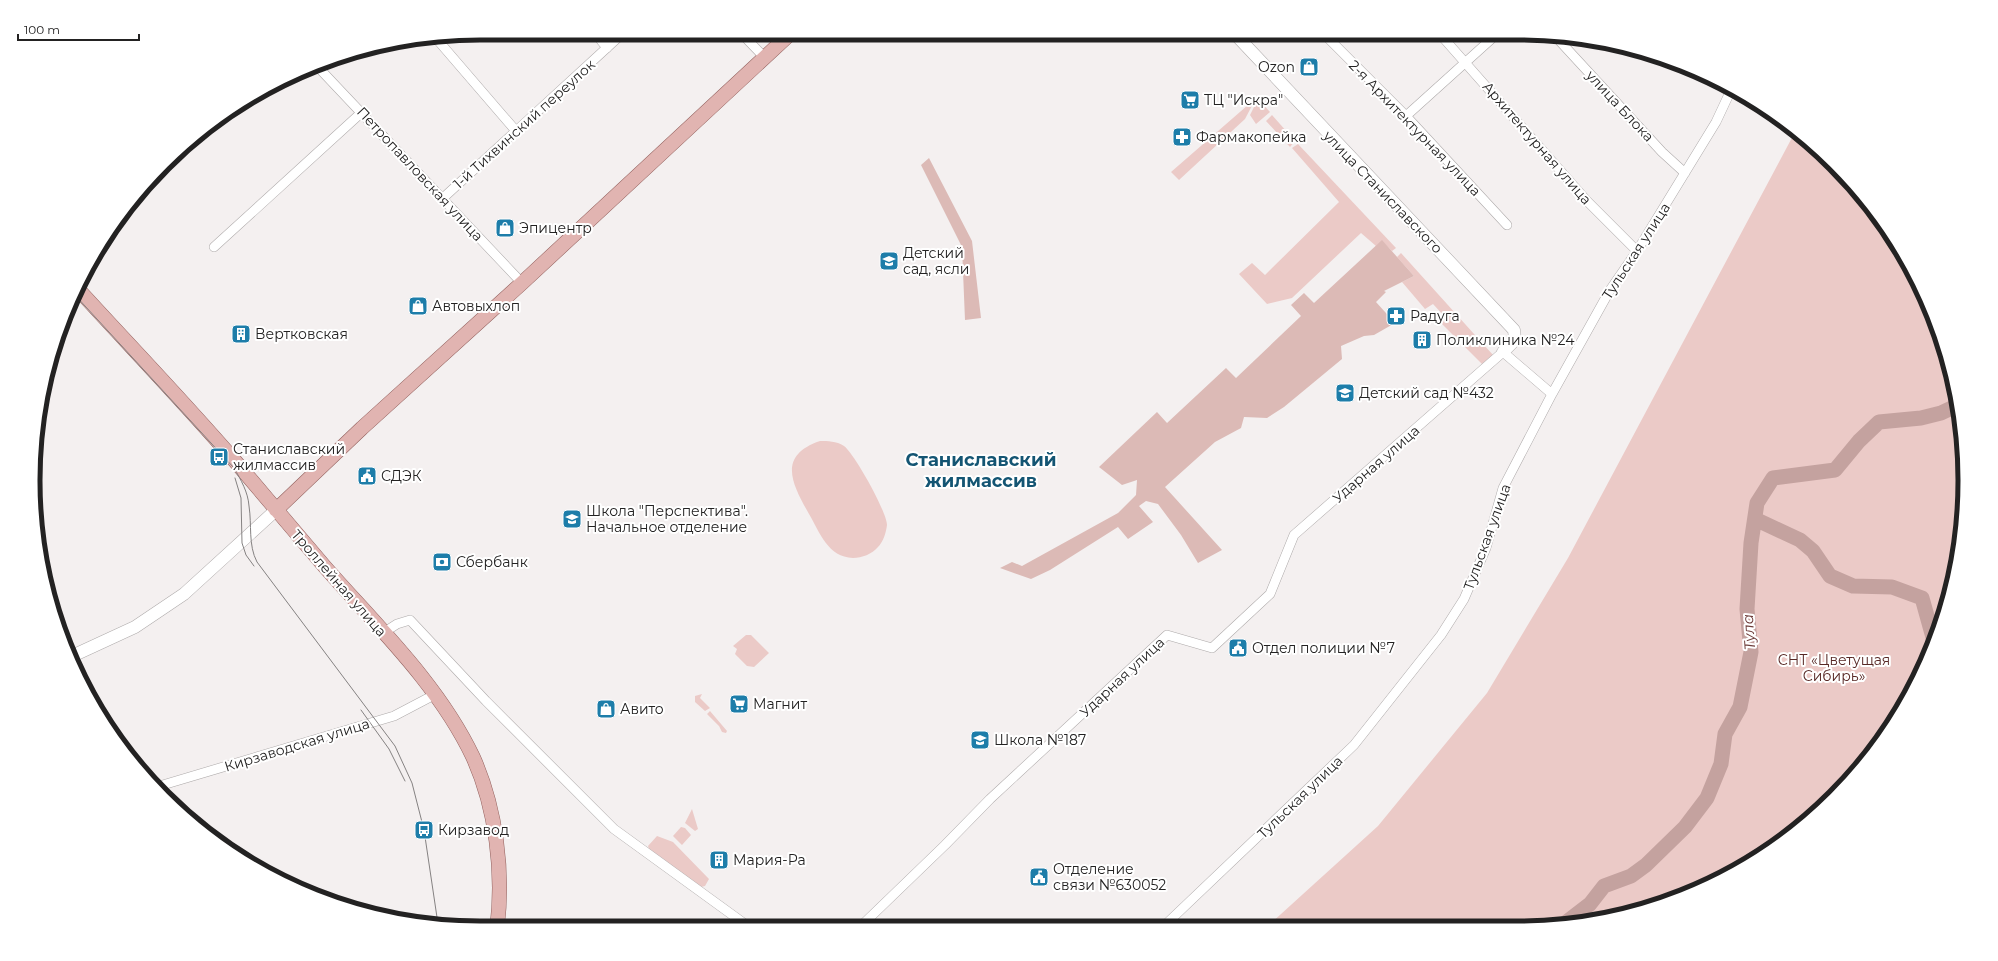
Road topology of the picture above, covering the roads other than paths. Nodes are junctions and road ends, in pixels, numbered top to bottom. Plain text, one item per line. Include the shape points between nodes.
1 (601, 40) edge
2 (616, 40) edge
3 (748, 40) edge
4 (784, 40) edge
5 (1241, 40) edge
6 (1330, 40) edge
7 (1446, 40) edge
8 (1490, 40) edge
9 (440, 42) edge
10 (1561, 43) edge
11 (607, 48) junction
12 (765, 58) junction
13 (1466, 62) junction
14 (321, 70) edge
15 (1729, 94) edge
16 (361, 113) junction
17 (1406, 116) junction
18 (516, 131) junction
19 (1685, 173) junction
20 (443, 198) junction
21 (1507, 224) dead end
22 (214, 247) dead end
23 (1637, 251) junction
24 (522, 283) junction
25 (82, 293) edge
26 (1503, 352) junction
27 (1552, 394) junction
28 (276, 510) junction
29 (383, 633) junction
30 (76, 654) edge
31 (434, 695) junction
32 (162, 785) edge
33 (497, 921) edge
34 (733, 921) edge
35 (866, 921) edge
36 (1169, 921) edge

1 - 11 street
2 - 11 street, 1-й Тихвинский переулок
3 - 12 street
4 - 12 main road
5 - 26 street, улица Станиславского via 1514,330 1515,340
6 - 17 street, 2-я Архитектурная улица
7 - 13 street, Архитектурная улица
8 - 13 street
9 - 18 street
10 - 19 street, улица Блока via 1662,152
11 - 18 street, 1-й Тихвинский переулок
12 - 24 main road
13 - 17 street
13 - 23 street, Архитектурная улица via 1587,201
14 - 16 street, Петропавловская улица
15 - 19 street, Тульская улица via 1716,122
16 - 20 street, Петропавловская улица
16 - 22 street
17 - 21 street, 2-я Архитектурная улица
18 - 20 street, 1-й Тихвинский переулок
19 - 23 street, Тульская улица
20 - 24 street, Петропавловская улица
23 - 27 street, Тульская улица via 1610,290
24 - 28 main road
25 - 28 main road, Троллейная улица via 229,454
26 - 27 street
26 - 35 street, Ударная улица via 1294,535 1270,594 1212,648 1167,635 990,799
27 - 36 street, Тульская улица via 1503,488 1486,548 1464,599 1441,635 1354,745
28 - 29 main road, Троллейная улица
28 - 30 street via 184,594 135,627
29 - 31 main road, Троллейная улица
29 - 34 street via 397,624 410,620 486,701 614,829
31 - 32 street, Кирзаводская улица via 394,716
31 - 33 main road, Троллейная улица via 456,725 484,786 499,875

